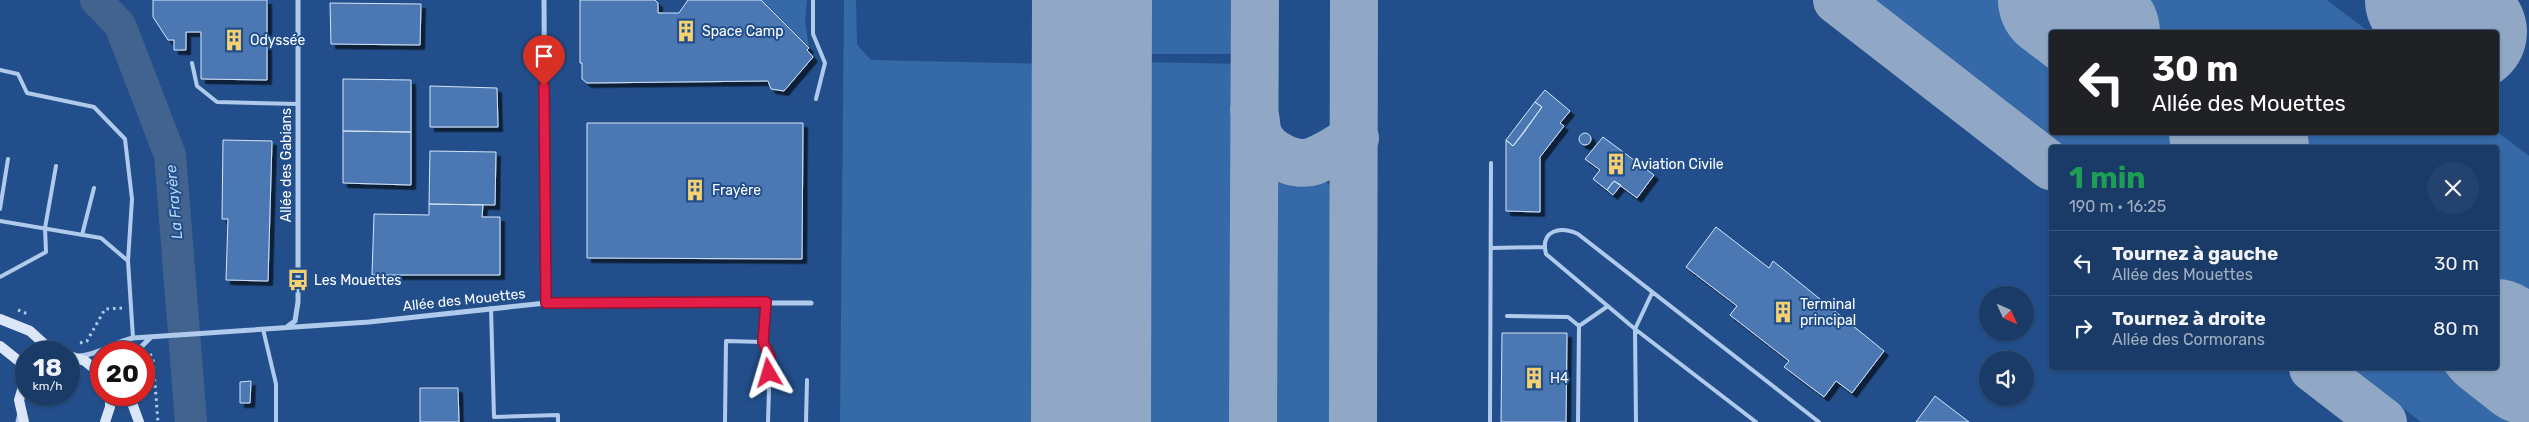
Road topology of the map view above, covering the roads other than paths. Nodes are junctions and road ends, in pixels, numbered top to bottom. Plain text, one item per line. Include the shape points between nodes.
1 (298, 0) edge
2 (544, 0) edge
3 (813, 0) edge
4 (192, 63) dead end
5 (0, 70) edge
6 (816, 99) dead end
7 (298, 104) junction
8 (8, 159) dead end
9 (1491, 163) dead end
10 (56, 166) dead end
11 (94, 188) dead end
12 (0, 209) edge
13 (0, 221) edge
14 (45, 228) junction
15 (82, 235) junction
16 (1544, 247) junction
17 (1491, 248) junction
18 (128, 261) junction
19 (0, 277) edge
20 (1652, 293) junction
21 (766, 302) junction
22 (546, 303) junction
23 (811, 303) dead end
24 (1608, 306) junction
25 (491, 308) junction
26 (1507, 316) dead end
27 (0, 319) edge
28 (288, 326) junction
29 (1579, 326) junction
30 (262, 329) junction
31 (1635, 329) junction
32 (133, 338) junction
33 (150, 338) junction
34 (41, 341) edge
35 (147, 341) edge
36 (763, 342) junction
37 (0, 346) edge
38 (80, 357) edge
39 (15, 358) edge
40 (807, 380) dead end
41 (20, 406) edge
42 (109, 406) edge
43 (134, 406) edge
44 (21, 419) edge
45 (108, 420) edge
46 (1814, 420) edge
47 (139, 422) edge
48 (276, 422) edge
49 (558, 422) edge
50 (726, 422) edge
51 (768, 422) edge
52 (806, 422) edge
53 (1490, 422) edge
54 (1578, 422) edge
55 (1636, 422) edge
56 (1756, 422) edge
57 (1819, 422) edge

1 - 7 street, Allée des Gabians
2 - 22 street
3 - 6 lane via 813,34 826,63
4 - 7 lane via 198,86 217,102
5 - 18 lane via 18,74 27,93 94,107 125,139 132,200
7 - 28 street, Allée des Gabians via 298,312 295,321
8 - 12 lane
9 - 17 lane
10 - 14 lane
11 - 15 lane
13 - 14 lane
14 - 15 lane
14 - 19 lane via 46,252
15 - 18 lane via 101,238
16 - 17 lane
16 - 20 lane via 1547,237 1555,230 1567,229 1578,234
16 - 24 lane via 1546,254
17 - 53 lane
18 - 32 lane
20 - 31 lane
20 - 46 lane
21 - 22 street, Allée des Mouettes
21 - 23 street, Allée des Mouettes
21 - 36 lane
22 - 25 street, Allée des Mouettes
24 - 29 lane
24 - 31 lane
25 - 28 street, Allée des Mouettes via 369,322
25 - 49 lane via 494,417 558,415
26 - 29 lane via 1568,317
27 - 34 main road via 30,331
28 - 30 street, Allée des Mouettes
29 - 54 lane
30 - 33 street, Allée des Mouettes
30 - 48 lane via 276,384
31 - 55 lane
31 - 56 lane
32 - 33 street, Allée des Mouettes
32 - 38 street, Allée des Mouettes via 92,356
33 - 35 street
36 - 50 lane via 726,341
36 - 51 lane via 770,357
37 - 39 main road
40 - 52 lane
41 - 44 main road
42 - 45 main road
43 - 47 main road
46 - 57 lane

